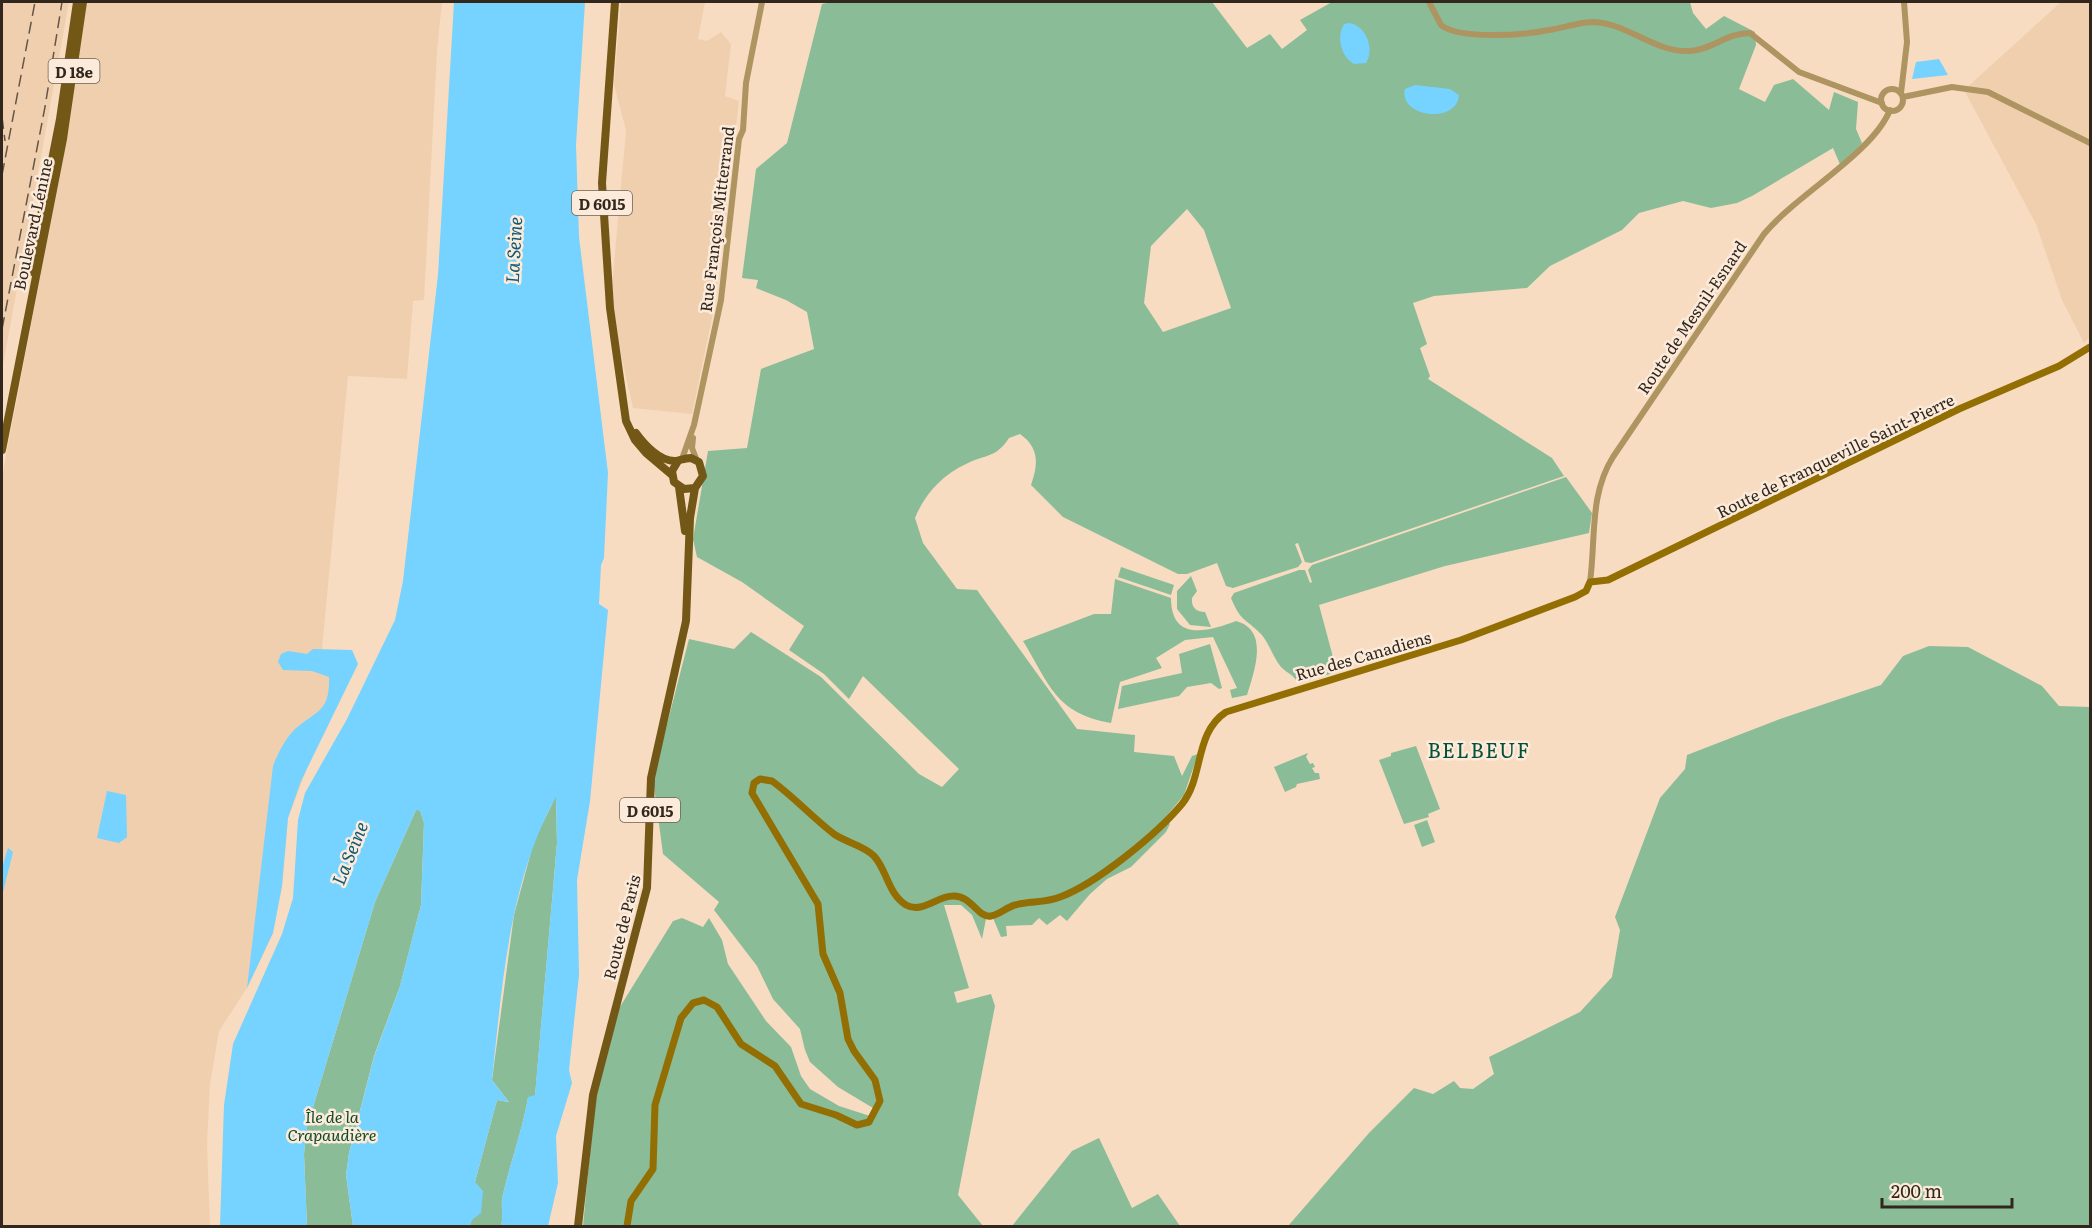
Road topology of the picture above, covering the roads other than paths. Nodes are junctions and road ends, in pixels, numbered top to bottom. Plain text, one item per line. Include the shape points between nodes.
1 (77, 2) edge
2 (83, 2) edge
3 (615, 2) edge
4 (762, 2) edge
5 (1429, 2) edge
6 (1904, 2) edge
7 (1900, 93) junction
8 (1882, 100) junction
9 (1890, 110) junction
10 (2091, 143) edge
11 (2091, 348) edge
12 (622, 404) junction
13 (2, 425) edge
14 (694, 425) junction
15 (2, 450) edge
16 (680, 460) junction
17 (697, 460) junction
18 (672, 475) junction
19 (679, 487) junction
20 (695, 488) junction
21 (687, 562) junction
22 (1590, 582) junction
23 (578, 1227) edge
24 (627, 1227) edge

1 - 13 main road, Boulevard Lénine / D 18e via 60,119
2 - 15 main road, Boulevard Lénine / D 18e via 63,139
3 - 12 main road, D 6015 via 602,212
4 - 14 street, Rue François Mitterrand via 746,83 721,300
5 - 8 street via 1441,25 1465,34 1522,34 1595,22 1688,52 1706,49 1732,34 1750,33 1799,72
6 - 7 street via 1907,42
7 - 8 street via 1888,90
7 - 9 street via 1900,107
7 - 10 street via 1952,87 1988,92
8 - 9 street
9 - 22 street, Route de Mesnil-Esnard via 1868,142 1786,210 1764,234 1613,457 1595,505
11 - 22 main road, Route de Franqueville Saint-Pierre via 1605,582
12 - 16 main road, D 6015 via 641,440 664,458
12 - 18 main road, D 6015 via 635,440
14 - 16 street
14 - 17 street via 692,448
16 - 17 main road
16 - 18 main road
17 - 20 main road via 703,476
18 - 19 main road
19 - 20 main road
19 - 21 main road, D 6015
20 - 21 main road, D 6015
21 - 23 main road, Route de Paris / D 6015 via 685,627 651,778 647,888 593,1095
22 - 24 main road, Rue des Canadiens via 1586,591 1575,597 1461,640 1226,712 1209,728 1187,796 1142,842 1076,890 1043,903 1017,904 991,916 983,915 960,896 947,896 920,908 904,904 869,851 835,834 772,781 756,781 755,799 818,904 823,954 840,993 848,1039 875,1080 880,1101 873,1117 857,1125 807,1108 794,1098 775,1066 741,1044 717,1007 704,1000 693,1003 681,1018 655,1105 653,1169 631,1201

